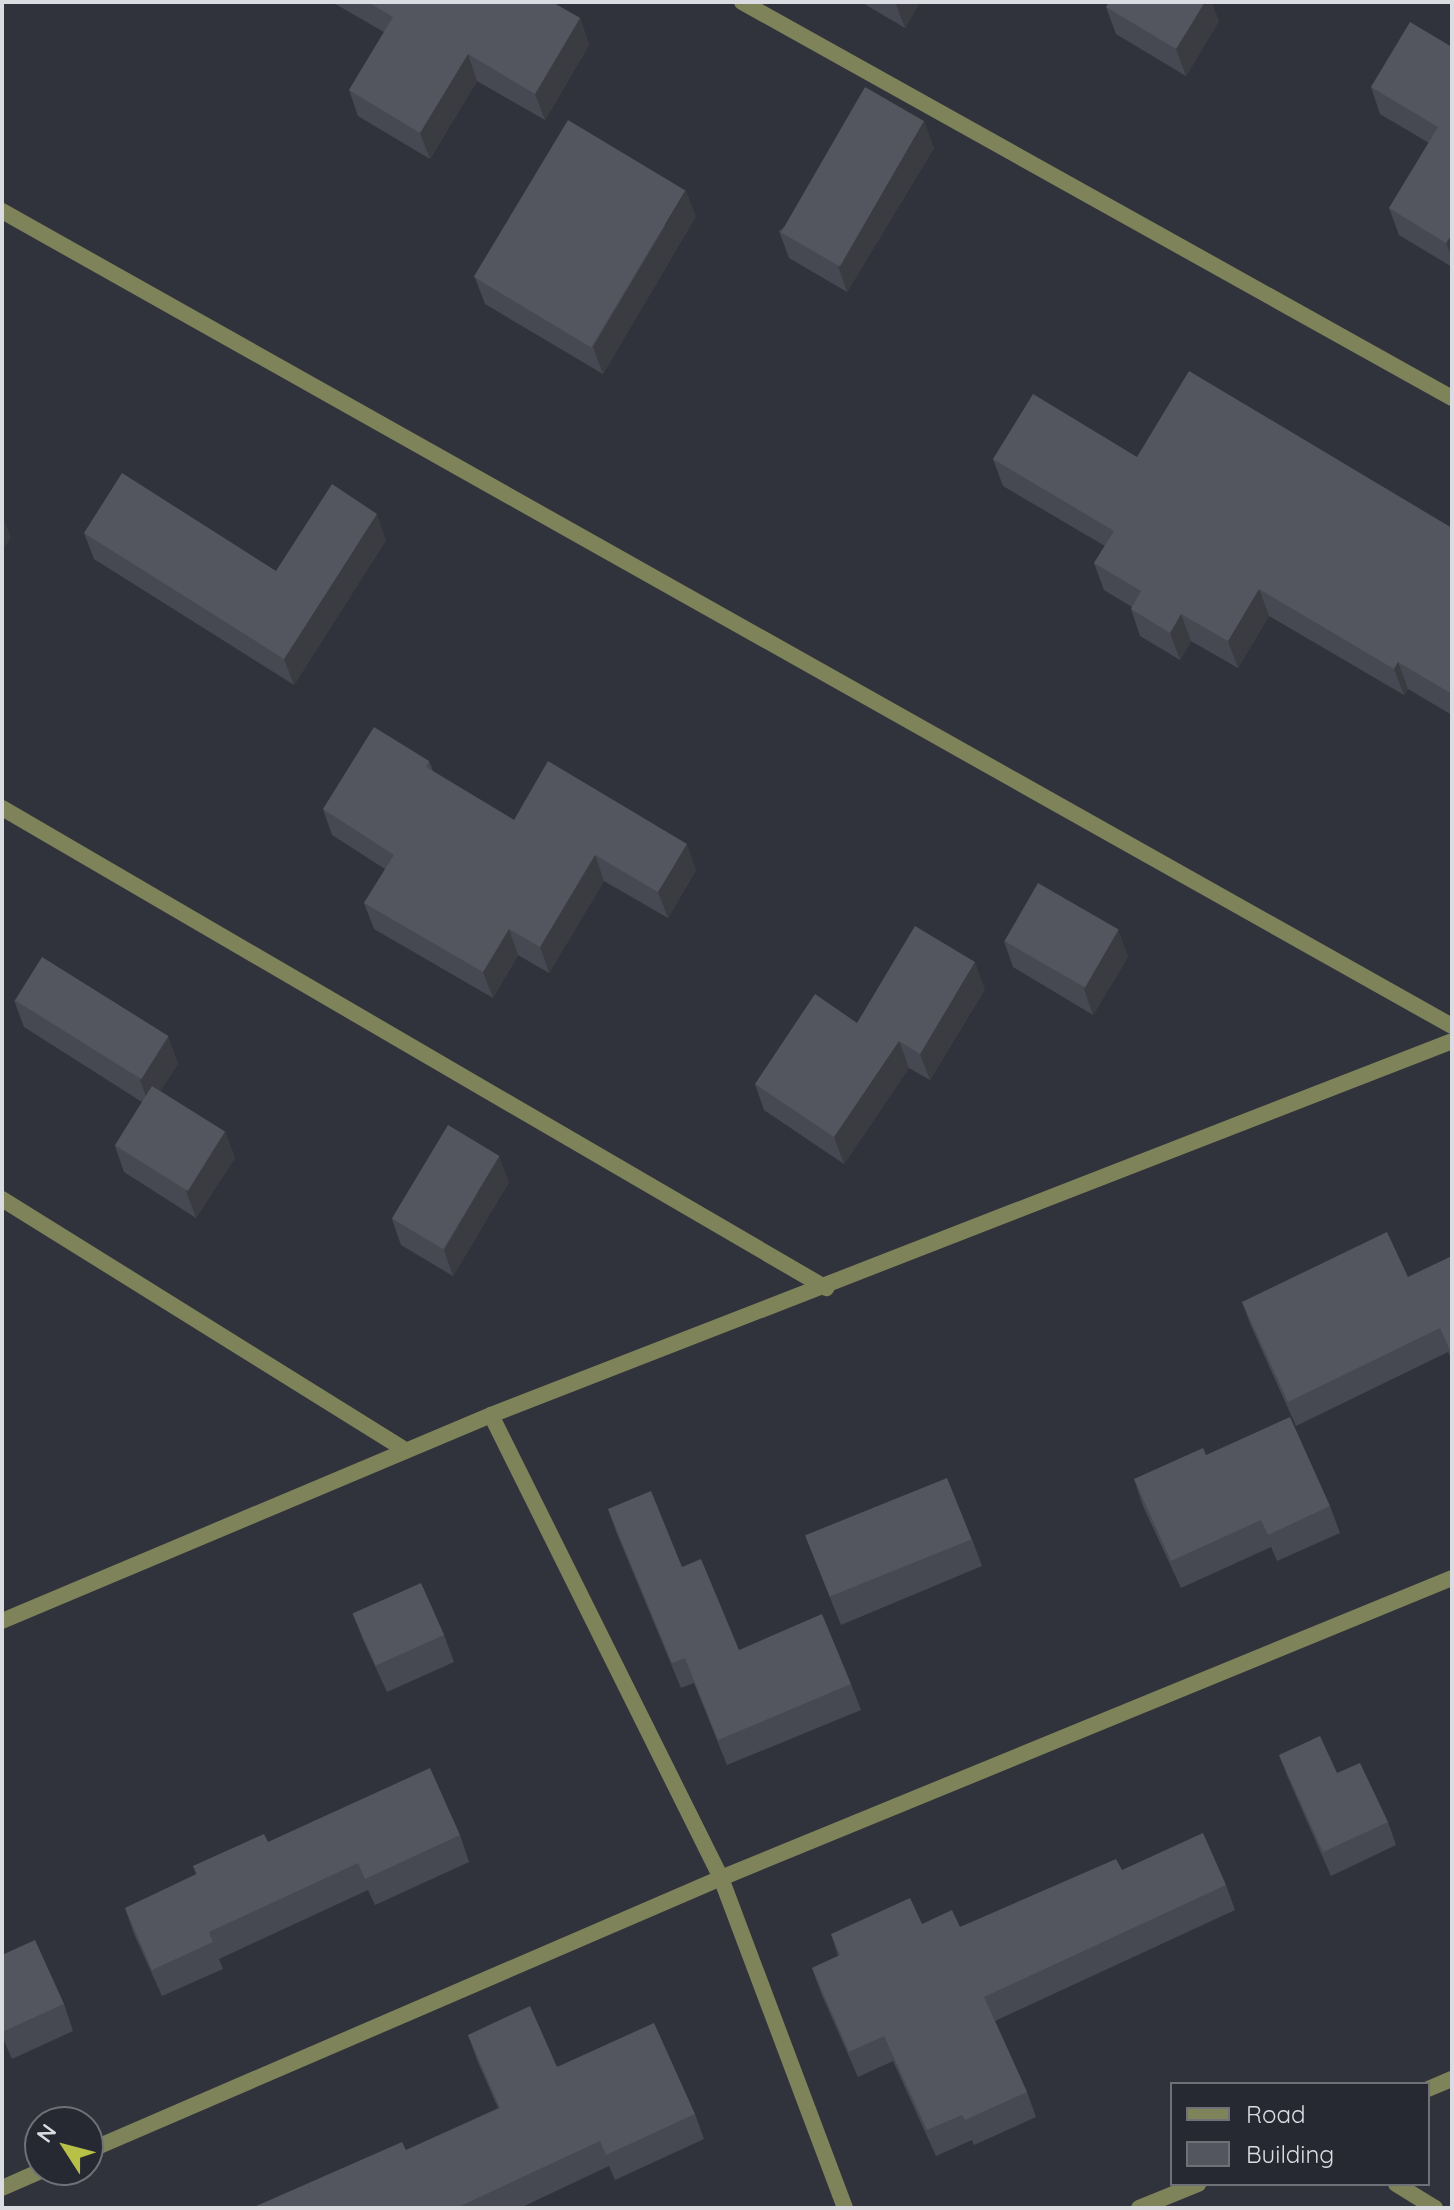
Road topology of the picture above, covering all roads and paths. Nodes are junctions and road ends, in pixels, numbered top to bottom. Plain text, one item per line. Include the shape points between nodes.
1 (742, 2) edge
2 (2, 211) edge
3 (1452, 398) edge
4 (2, 808) edge
5 (1452, 1026) edge
6 (1452, 1041) edge
7 (2, 1199) edge
8 (826, 1288) junction
9 (491, 1415) junction
10 (405, 1450) junction
11 (1452, 1578) edge
12 (2, 1621) edge
13 (721, 1878) junction
14 (1452, 2079) edge
15 (1430, 2088) edge
16 (104, 2144) edge
17 (24, 2178) edge
18 (1193, 2186) edge
19 (1399, 2186) edge
20 (2, 2188) edge
21 (845, 2208) edge
22 (1139, 2208) edge
23 (1435, 2208) edge

1 - 3 street
2 - 5 street
4 - 8 street
6 - 8 street
7 - 10 street
8 - 9 street
9 - 10 street
9 - 13 street
10 - 12 street
11 - 13 street
13 - 16 street
13 - 21 street
14 - 15 street
17 - 20 street
18 - 22 street
19 - 23 street

